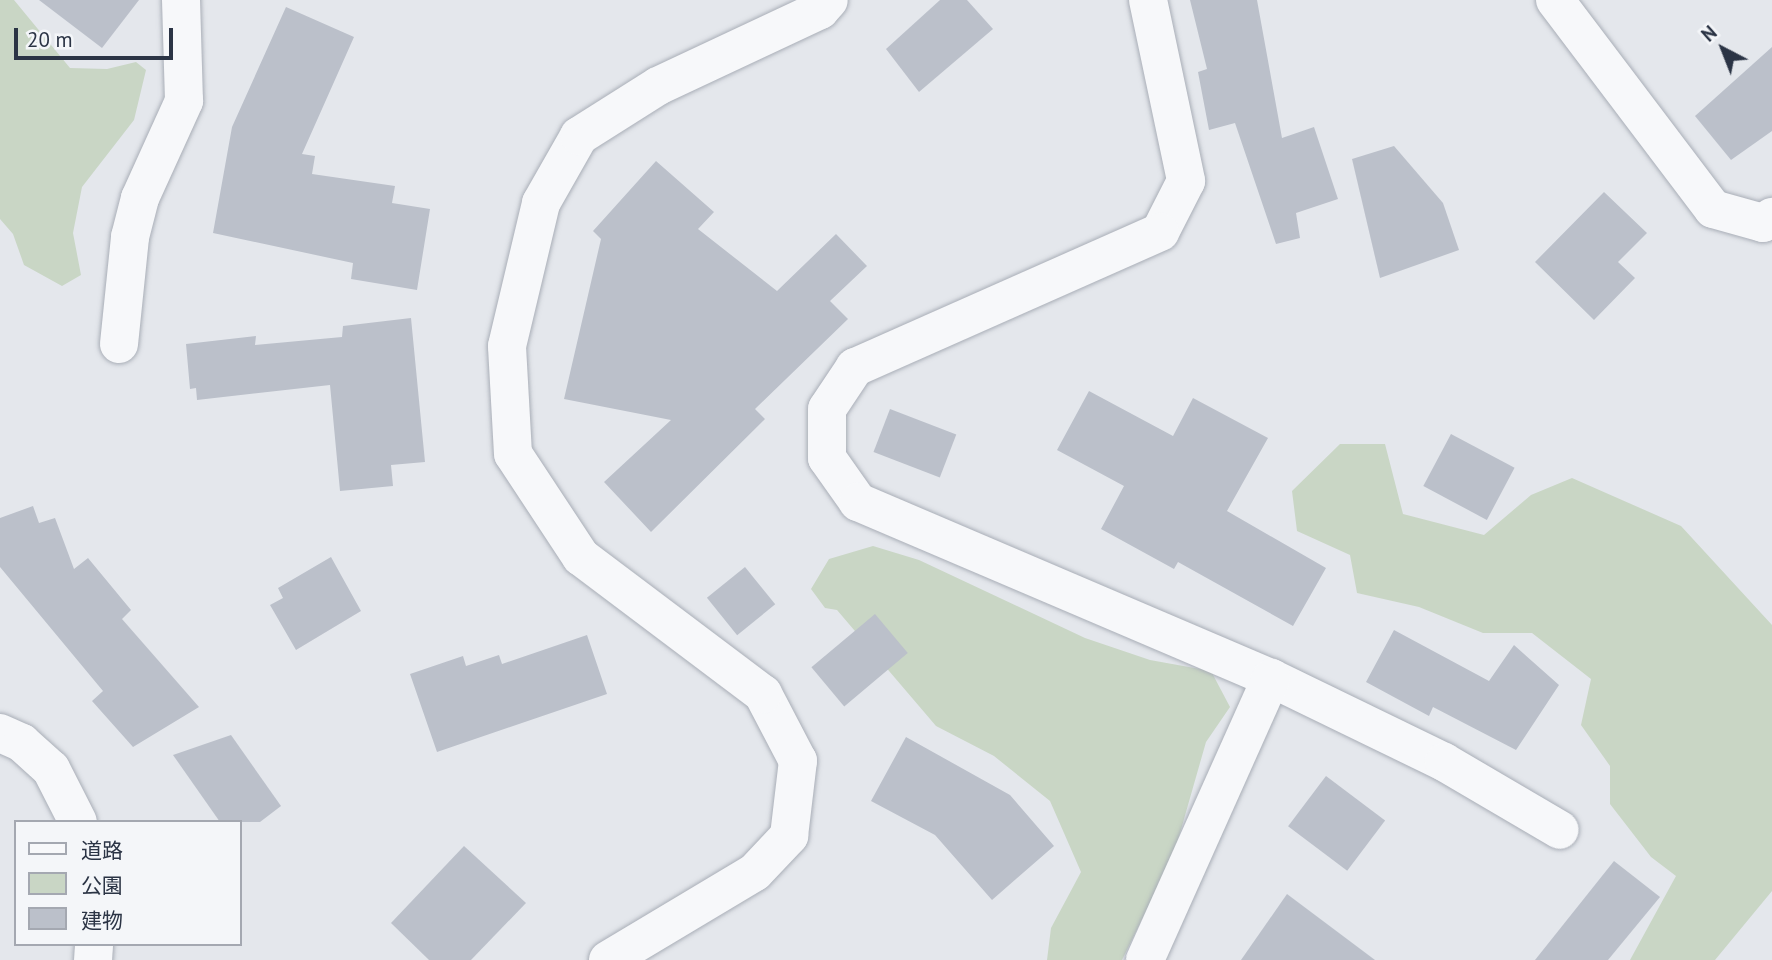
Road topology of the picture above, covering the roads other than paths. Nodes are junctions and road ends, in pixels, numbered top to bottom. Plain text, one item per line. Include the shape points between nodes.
1 (181, 0) edge
2 (829, 0) edge
3 (1148, 0) edge
4 (1555, 0) edge
5 (1772, 217) edge
6 (119, 344) dead end
7 (1271, 678) junction
8 (0, 733) edge
9 (78, 820) edge
10 (1560, 830) dead end
11 (608, 960) edge
12 (1145, 960) edge

1 - 6 street via 184,101 140,198 130,237
2 - 11 street via 820,10 658,86 579,136 541,203 507,346 513,454 581,557 763,694 797,761 789,836 755,872
3 - 7 street via 1186,181 1160,232 855,367 827,409 827,458 858,502
4 - 5 street via 1713,209 1763,223
7 - 10 street via 1444,762
7 - 12 street
8 - 9 street via 22,743 51,769 74,804

